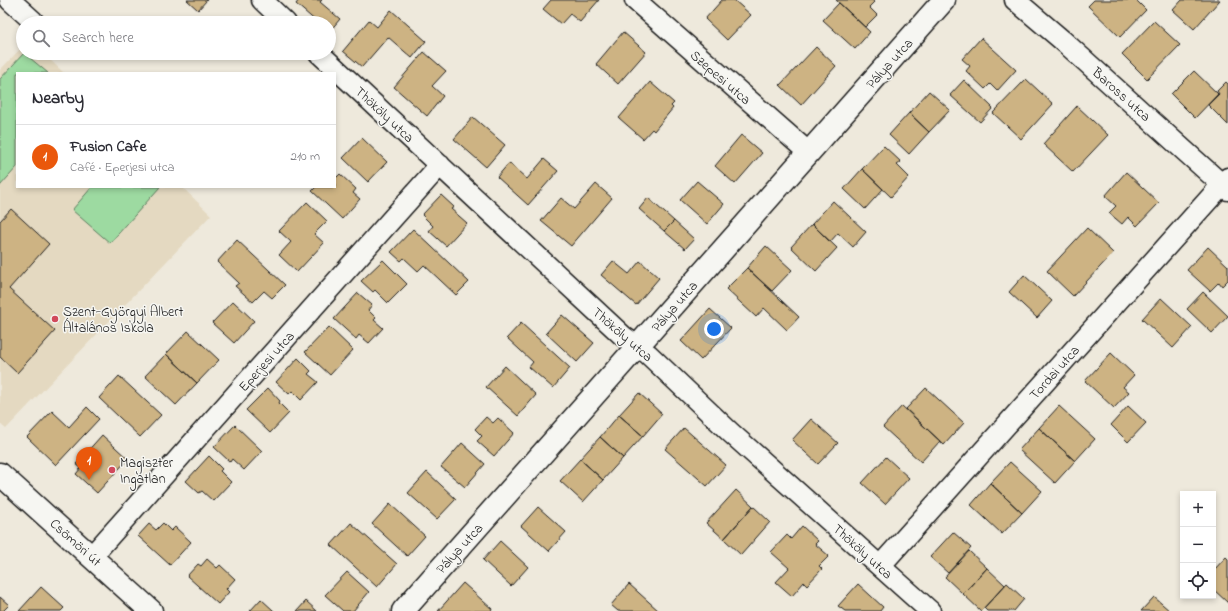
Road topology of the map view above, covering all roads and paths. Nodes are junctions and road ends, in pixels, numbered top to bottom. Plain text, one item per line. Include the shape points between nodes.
1 (10, 0) edge
2 (262, 0) edge
3 (635, 0) edge
4 (944, 0) edge
5 (1015, 0) edge
6 (28, 16) edge
7 (279, 16) edge
8 (327, 60) edge
9 (809, 153) junction
10 (440, 165) junction
11 (1226, 184) edge
12 (638, 347) junction
13 (0, 474) edge
14 (91, 557) junction
15 (880, 566) junction
16 (151, 611) edge
17 (403, 611) edge
18 (930, 611) edge

1 - 6 street
2 - 7 street
3 - 9 street, Szepesi utca
4 - 9 street, Pálya utca
5 - 11 street, Baross utca
8 - 10 street, Thököly utca
9 - 12 street, Pálya utca
10 - 12 street, Thököly utca via 623,336
10 - 14 street, Eperjesi utca
11 - 15 street, Tordai utca
12 - 15 street, Thököly utca
12 - 17 street, Pálya utca
13 - 14 street, Csömöri út
14 - 16 street, Csömöri út
15 - 18 street, Thököly utca

